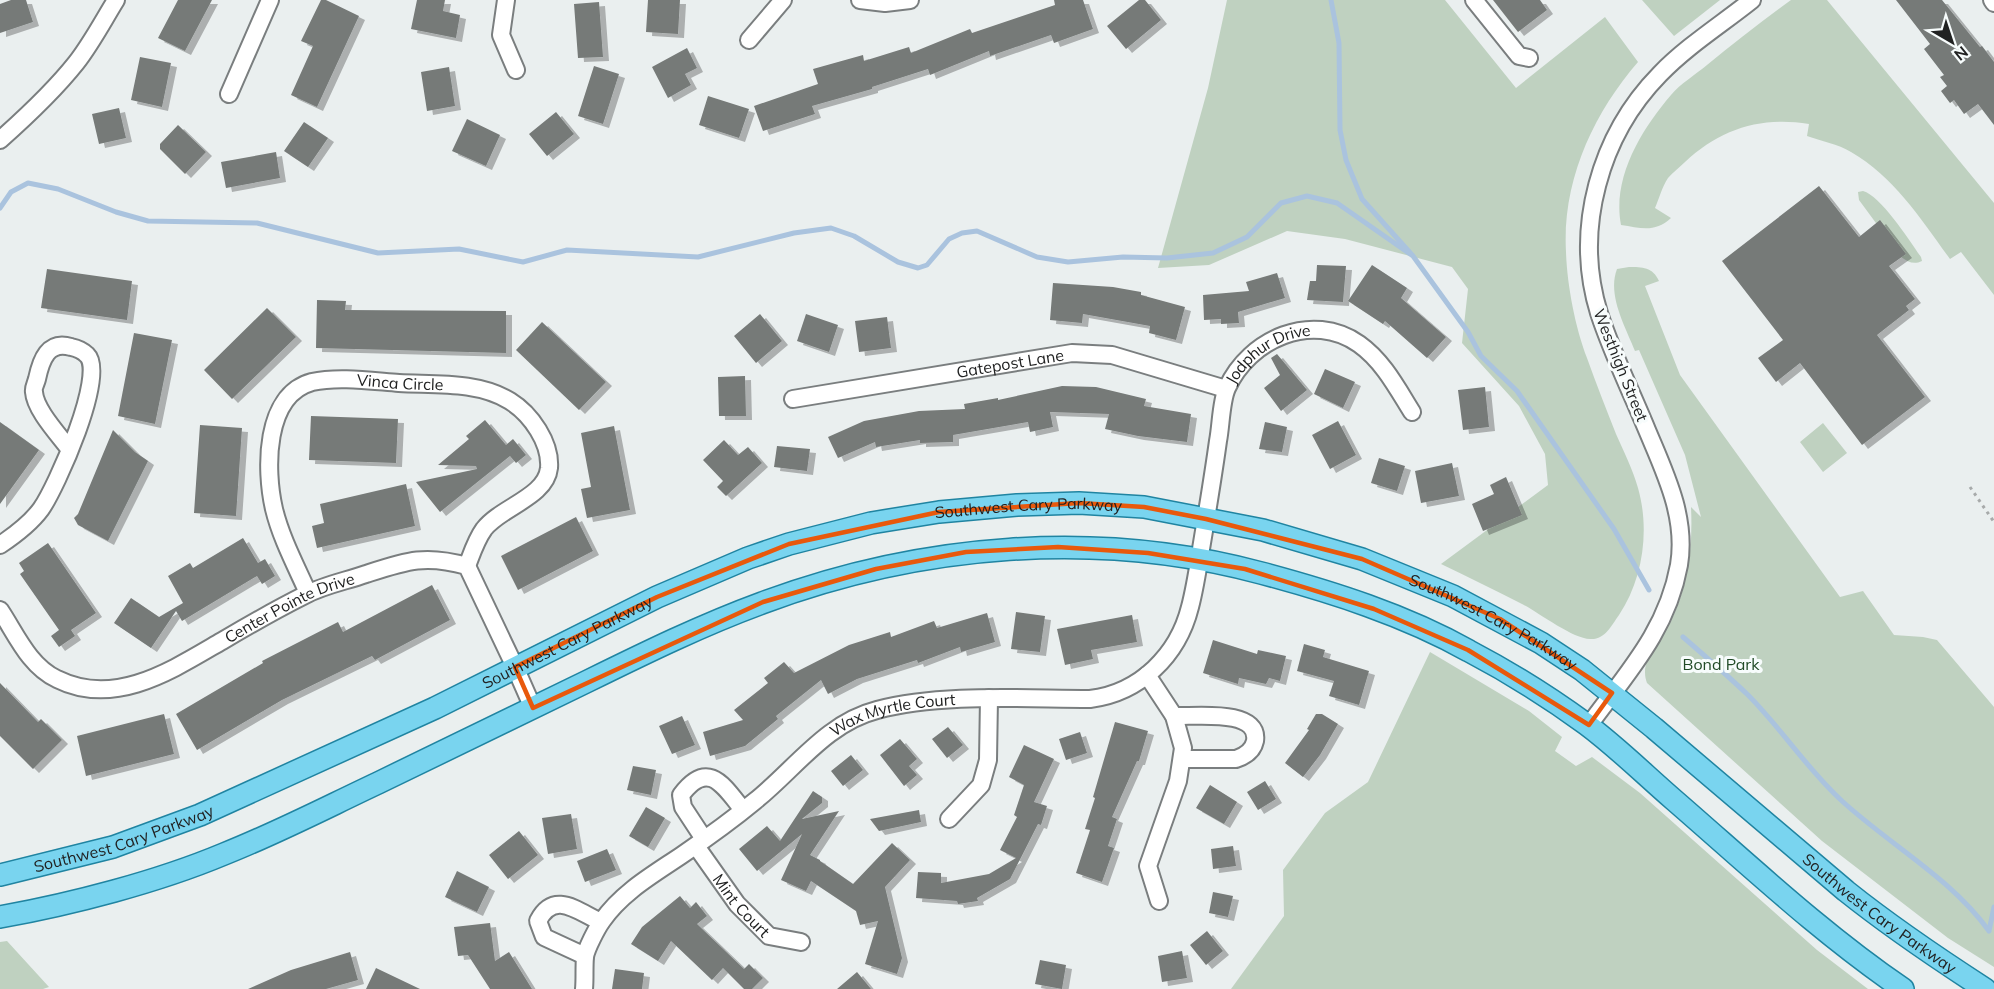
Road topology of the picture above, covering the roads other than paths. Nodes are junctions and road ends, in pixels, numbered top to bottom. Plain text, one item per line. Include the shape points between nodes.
1 (116, 0) edge
2 (270, 0) edge
3 (506, 0) edge
4 (783, 0) edge
5 (860, 0) edge
6 (910, 0) edge
7 (1474, 0) edge
8 (1752, 0) edge
9 (749, 40) dead end
10 (1529, 58) dead end
11 (516, 70) dead end
12 (230, 94) dead end
13 (0, 140) edge
14 (1226, 389) junction
15 (793, 399) dead end
16 (1412, 412) dead end
17 (70, 450) junction
18 (1206, 519) junction
19 (0, 545) edge
20 (1199, 559) junction
21 (467, 566) junction
22 (308, 593) junction
23 (0, 610) edge
24 (515, 667) junction
25 (1147, 675) junction
26 (1612, 693) junction
27 (989, 698) junction
28 (532, 708) junction
29 (1174, 716) junction
30 (1589, 725) junction
31 (1182, 759) junction
32 (743, 810) junction
33 (949, 819) dead end
34 (700, 842) junction
35 (0, 875) edge
36 (1159, 901) dead end
37 (0, 917) edge
38 (601, 922) junction
39 (801, 942) dead end
40 (585, 956) junction
41 (584, 989) edge
42 (1903, 989) edge
43 (1985, 989) edge

1 - 13 street via 56,87
2 - 12 street
3 - 11 street via 501,36
4 - 9 street
5 - 6 street
7 - 10 street via 1519,56
8 - 26 street, Westhigh Street via 1669,65 1637,100 1605,158 1593,200 1589,248 1599,312 1670,484 1680,526 1679,563 1668,609 1651,640
14 - 15 street, Gatepost Lane via 1112,355 1072,353
14 - 16 street, Jodphur Drive via 1239,367 1265,343 1296,331 1328,331 1347,337 1375,358
14 - 18 street, Jodphur Drive
17 - 17 street via 93,363 77,349 54,347 41,362 34,392 45,417
17 - 19 street via 40,510
18 - 20 street, Wax Myrtle Court
18 - 24 main road, Southwest Cary Parkway via 1144,507 1079,503 966,509 871,523 748,558 657,597
18 - 26 main road, Southwest Cary Parkway via 1318,545 1436,588 1541,643
20 - 25 street, Wax Myrtle Court via 1190,609 1181,632
20 - 28 main road via 1058,547 966,552 876,568 753,606 684,634
20 - 30 main road via 1338,595 1422,627 1468,650
21 - 22 street, Center Pointe Drive via 444,559 421,559
21 - 22 street, Vinca Circle via 485,527 529,497 549,471 544,441 525,414 492,392 466,387 348,380 313,382 284,400 270,446 275,511
21 - 24 street
22 - 23 street, Center Pointe Drive via 172,670 115,689 96,690 56,679 27,654
24 - 28 street
24 - 35 main road, Southwest Cary Parkway via 200,816 112,847
25 - 27 street, Wax Myrtle Court via 1103,698
25 - 29 street
26 - 30 street, Westhigh Street
26 - 43 main road, Southwest Cary Parkway via 1846,891 1919,947
27 - 32 street, Wax Myrtle Court via 911,703 858,717 819,742
27 - 33 street via 987,760 981,785
28 - 37 main road via 220,856 132,885
29 - 31 street
29 - 31 street via 1237,717 1254,730 1255,740 1243,757
30 - 42 main road via 1813,922
31 - 36 street via 1178,782 1148,866
32 - 34 street, Wax Myrtle Court
32 - 34 street, Mint Court via 719,780 699,779 690,784 681,795 683,807
34 - 38 street, Wax Myrtle Court via 630,891
34 - 39 street, Mint Court via 737,904 769,936
38 - 40 street, Wax Myrtle Court
38 - 40 street via 561,904 550,905 542,912 538,921 544,937
40 - 41 street, Wax Myrtle Court

